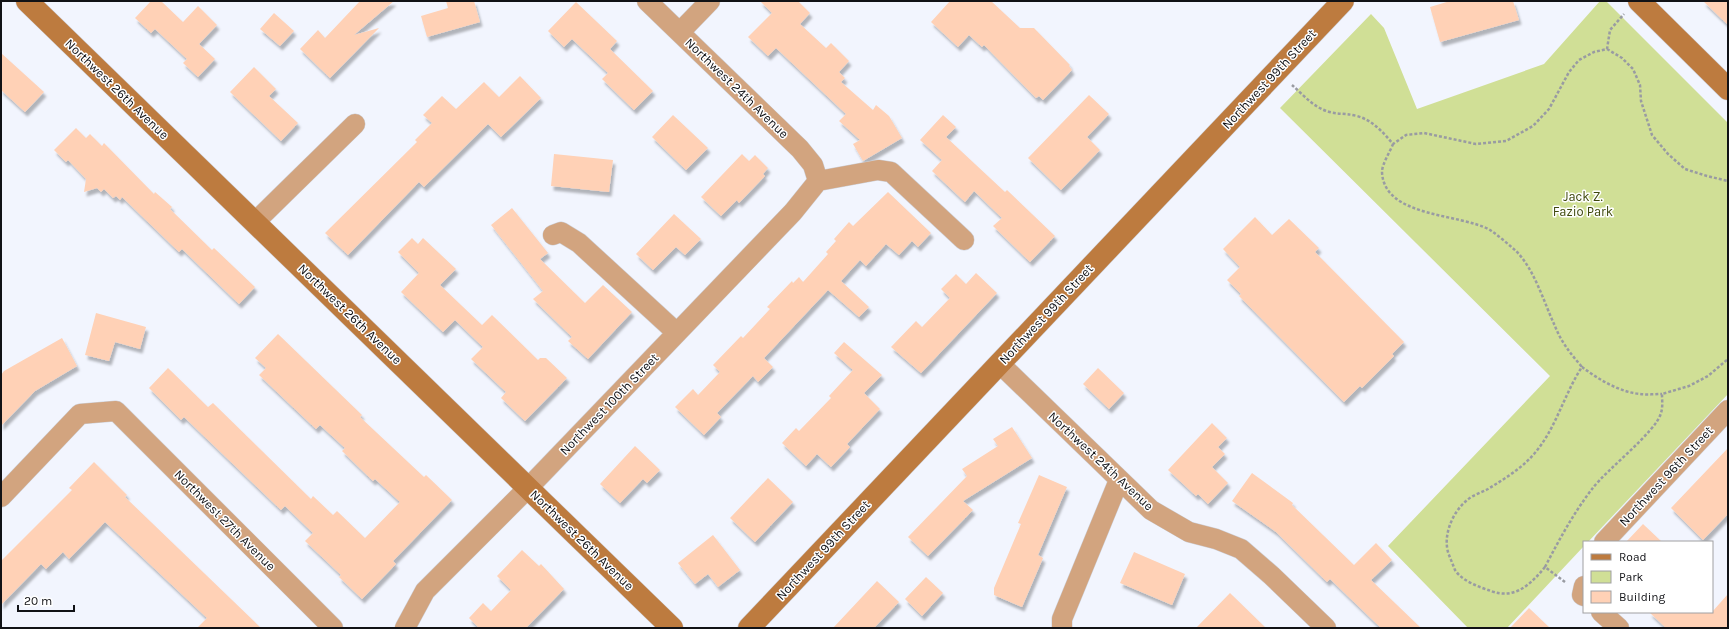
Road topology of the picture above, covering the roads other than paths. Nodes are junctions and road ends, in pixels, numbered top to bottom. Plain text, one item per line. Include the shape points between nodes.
1 (27, 1) edge
2 (647, 1) edge
3 (710, 1) edge
4 (1343, 1) edge
5 (1632, 7) edge
6 (680, 32) junction
7 (1728, 89) edge
8 (355, 124) dead end
9 (818, 182) junction
10 (255, 222) junction
11 (553, 235) dead end
12 (964, 240) dead end
13 (677, 333) junction
14 (999, 364) junction
15 (1728, 410) edge
16 (1119, 480) junction
17 (528, 488) junction
18 (1, 497) edge
19 (1605, 541) edge
20 (1602, 613) edge
21 (333, 628) edge
22 (405, 628) edge
23 (672, 628) edge
24 (749, 628) edge
25 (1062, 628) edge
26 (1326, 628) edge
27 (1619, 628) edge

1 - 10 street, Northwest 26th Avenue
2 - 6 street, Northwest 24th Avenue
3 - 6 street
4 - 14 street, Northwest 99th Street
5 - 7 street
6 - 9 street, Northwest 24th Avenue via 800,149 813,165
8 - 10 street
9 - 12 street via 878,170 891,172
9 - 13 street, Northwest 100th Street via 793,212
10 - 17 street, Northwest 26th Avenue
11 - 13 street via 561,232 579,242
13 - 17 street, Northwest 100th Street
14 - 16 street, Northwest 24th Avenue
14 - 24 street, Northwest 99th Street
15 - 19 street, Northwest 96th Street
16 - 25 street via 1062,619
16 - 26 street, Northwest 24th Avenue via 1157,514 1189,532 1241,549
17 - 22 street, Northwest 100th Street via 425,591
17 - 23 street, Northwest 26th Avenue
18 - 21 street, Northwest 27th Avenue via 80,414 116,411
20 - 27 street

